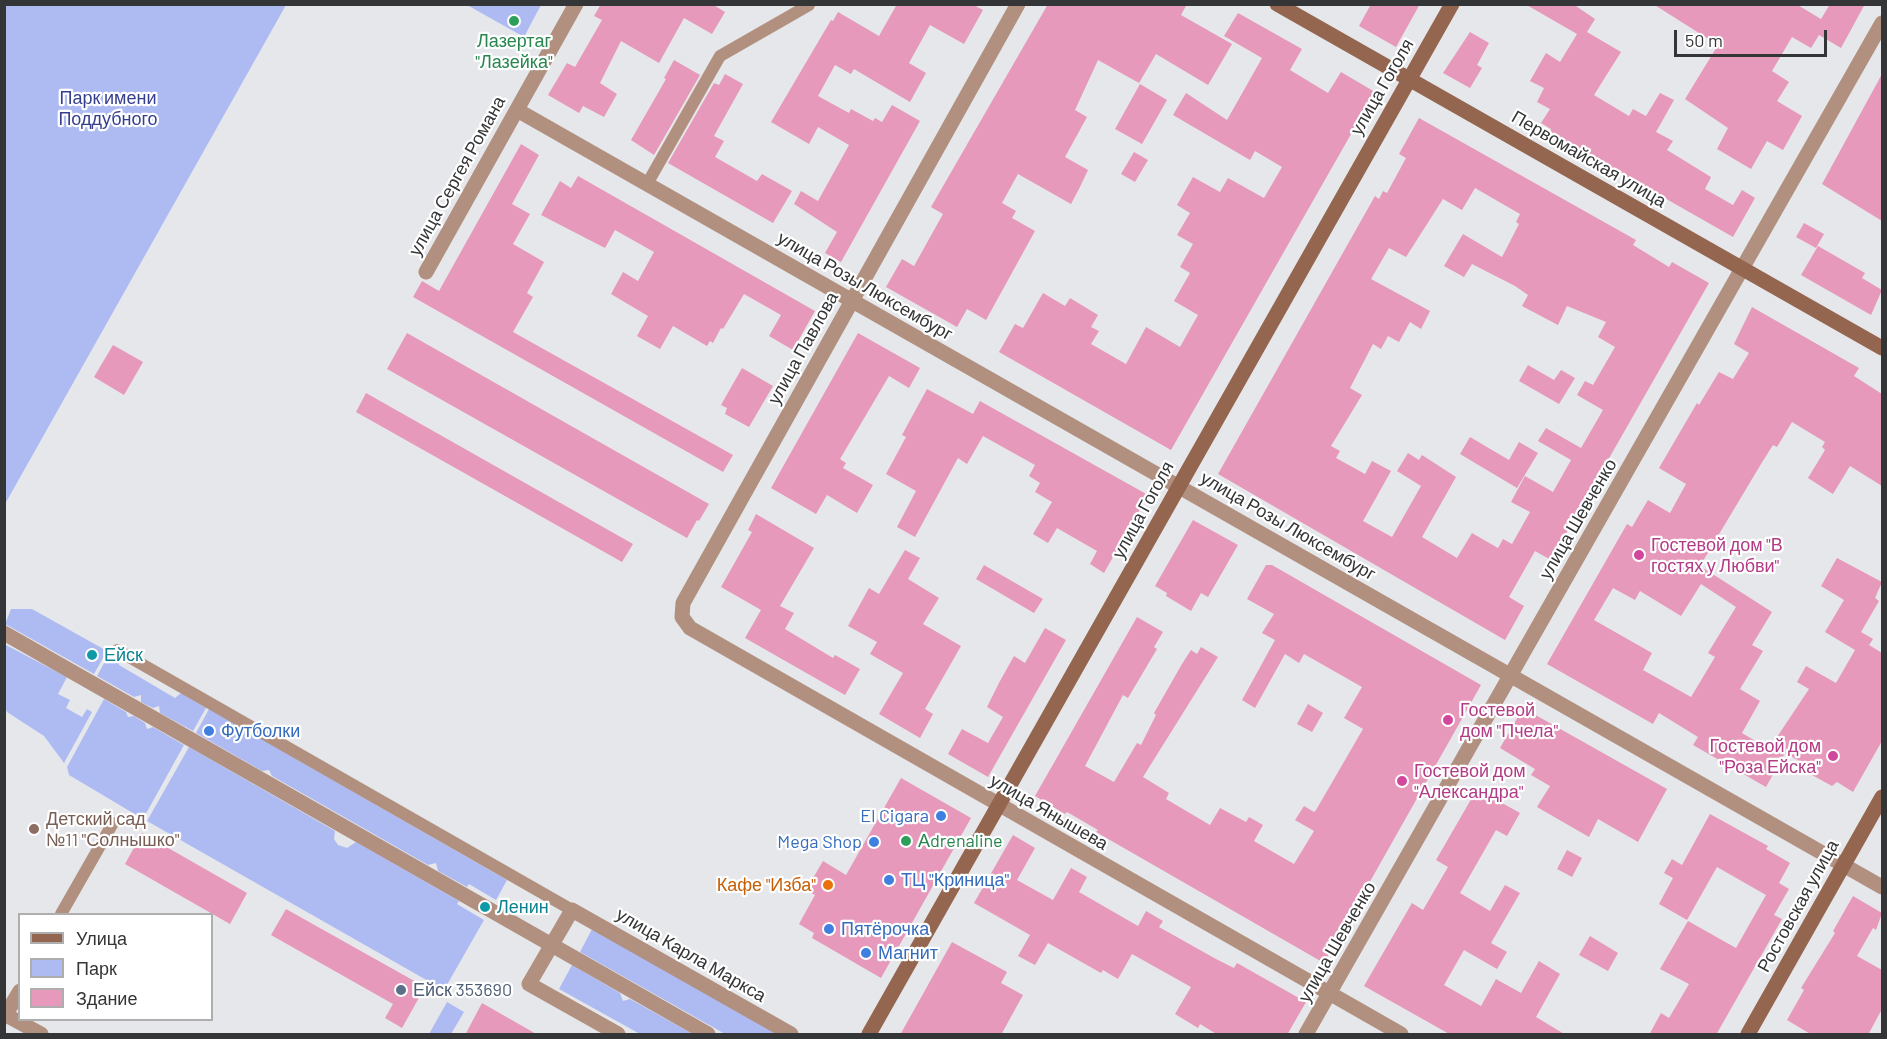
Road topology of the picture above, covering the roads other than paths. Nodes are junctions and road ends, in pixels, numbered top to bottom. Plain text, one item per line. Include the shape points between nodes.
1 (576, 4) edge
2 (1018, 4) edge
3 (1277, 4) edge
4 (1452, 4) edge
5 (809, 5) edge
6 (1882, 23) edge
7 (1409, 80) junction
8 (517, 110) junction
9 (647, 184) junction
10 (1744, 269) junction
11 (426, 272) dead end
12 (852, 301) junction
13 (1882, 348) edge
14 (1179, 487) junction
15 (682, 617) joint
16 (4, 633) edge
17 (117, 650) dead end
18 (1511, 676) junction
19 (1882, 796) edge
20 (999, 806) junction
21 (113, 823) dead end
22 (1844, 865) junction
23 (1882, 887) edge
24 (572, 909) junction
25 (63, 913) edge
26 (552, 945) junction
27 (18, 994) edge
28 (1330, 994) junction
29 (5, 1016) edge
30 (41, 1035) edge
31 (618, 1035) edge
32 (708, 1035) edge
33 (791, 1035) edge
34 (869, 1035) edge
35 (1306, 1035) edge
36 (1401, 1035) edge
37 (1748, 1035) edge

1 - 8 street, улица Сергея Романа
2 - 12 street, улица Павлова
3 - 7 street, Первомайская улица
4 - 7 street, улица Гоголя
5 - 9 lane via 720,56
6 - 10 street, улица Шевченко
7 - 10 street, Первомайская улица
7 - 14 street, улица Гоголя
8 - 9 street, улица Розы Люксембург
8 - 11 street, улица Сергея Романа
9 - 12 street, улица Розы Люксембург
10 - 13 street, Первомайская улица
10 - 18 street, улица Шевченко
12 - 14 street, улица Розы Люксембург
12 - 15 street, улица Павлова via 682,603
14 - 18 street, улица Розы Люксембург
14 - 20 street, улица Гоголя
15 - 20 street, улица Янышева via 690,628
16 - 26 street
17 - 24 lane
18 - 22 street, улица Розы Люксембург
18 - 28 street, улица Шевченко
19 - 22 street, Ростовская улица
20 - 28 street, улица Янышева
20 - 34 street, улица Гоголя
21 - 25 lane
22 - 23 street, улица Розы Люксембург
22 - 37 street, Ростовская улица
24 - 26 street
24 - 33 street, улица Карла Маркса
26 - 31 street via 530,984
26 - 32 street
27 - 29 street
28 - 35 street, улица Шевченко
28 - 36 street, улица Янышева
29 - 30 street

